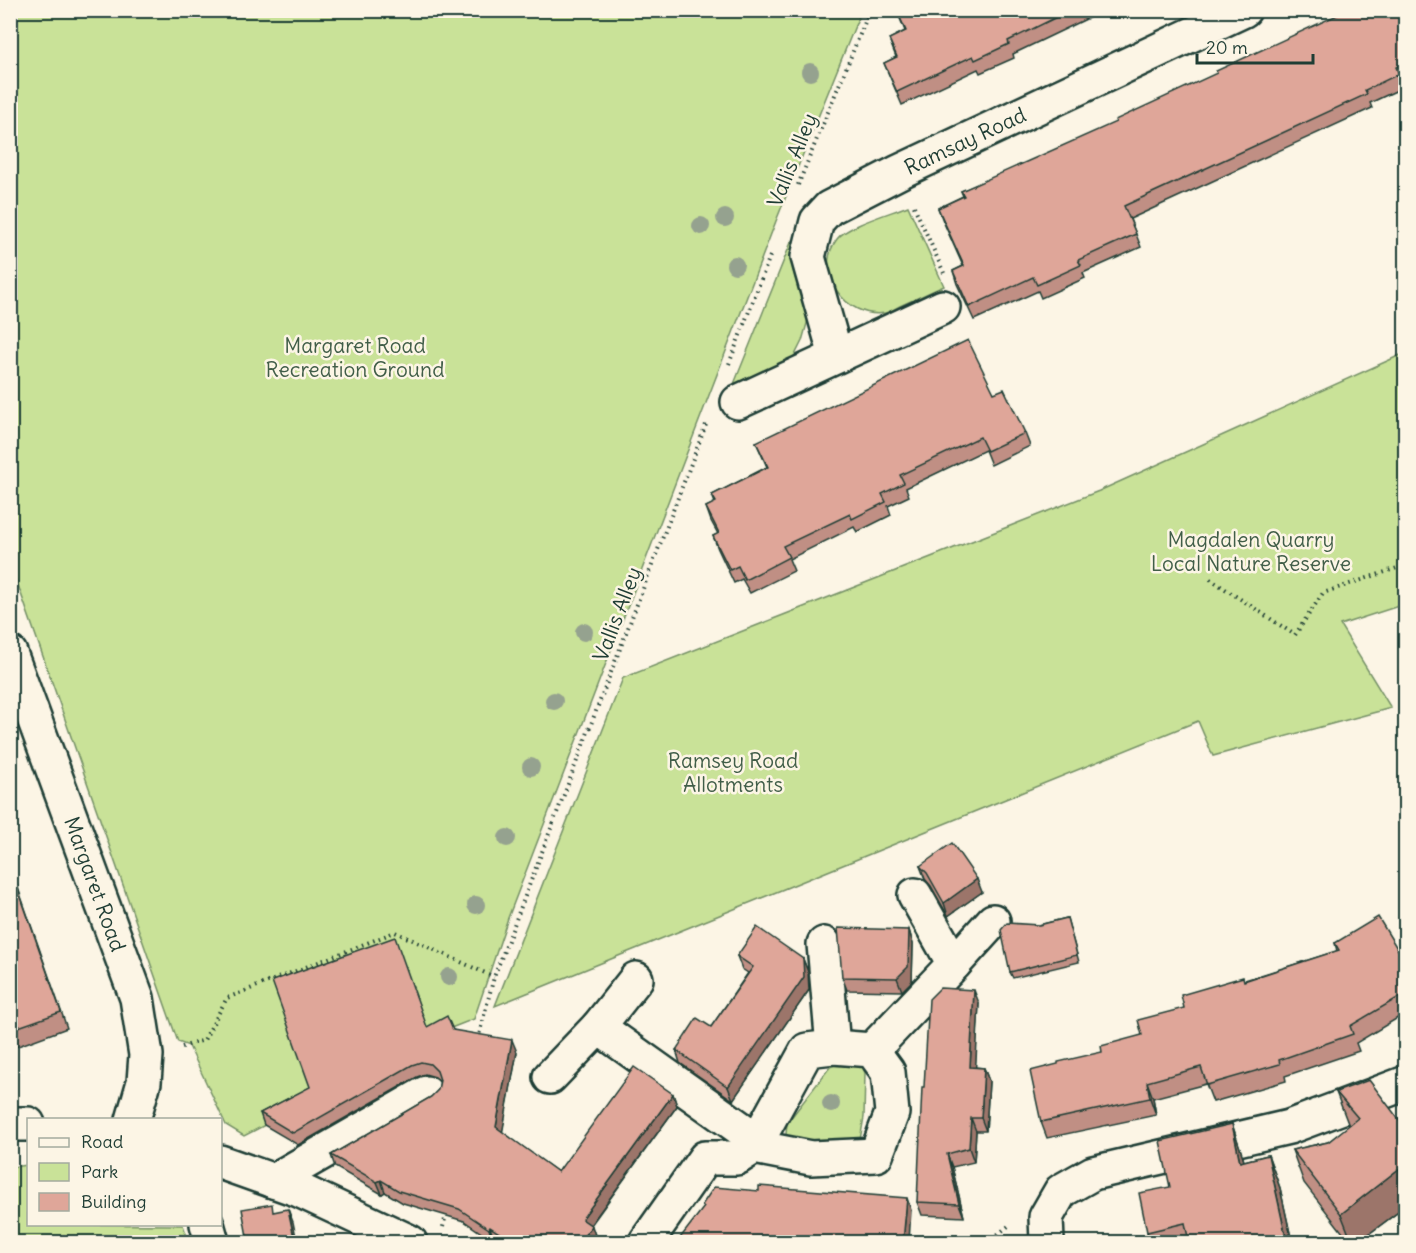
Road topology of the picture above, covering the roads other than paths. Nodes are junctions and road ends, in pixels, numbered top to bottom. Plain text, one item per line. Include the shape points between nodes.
1 (1244, 10) edge
2 (943, 307) road end
3 (836, 356) junction
4 (724, 409) road end
5 (10, 653) edge
6 (915, 895) dead end
7 (993, 921) dead end
8 (824, 944) dead end
9 (954, 964) junction
10 (636, 979) dead end
11 (598, 1027) junction
12 (833, 1047) junction
13 (872, 1050) junction
14 (550, 1077) dead end
15 (1406, 1083) edge
16 (426, 1093) dead end
17 (134, 1118) edge
18 (10, 1124) edge
19 (27, 1124) edge
20 (756, 1144) junction
21 (222, 1163) edge
22 (273, 1181) junction
23 (208, 1226) edge
24 (212, 1242) edge
25 (410, 1242) edge
26 (646, 1242) edge
27 (1047, 1242) edge

1 - 3 street, Ramsay Road via 829,208 817,221 808,256
2 - 3 street
3 - 4 street
5 - 17 street, Margaret Road via 137,998 146,1055
6 - 9 street
7 - 9 street
8 - 12 street
9 - 13 street
10 - 11 street
11 - 14 street
11 - 20 street
12 - 13 street
12 - 20 street via 807,1050
13 - 20 street via 888,1072 892,1113 876,1155 811,1158
15 - 27 street via 1289,1127 1092,1173 1061,1191 1046,1217
16 - 22 street
18 - 19 street
20 - 26 street via 737,1158 705,1158
21 - 22 street
22 - 25 street
23 - 24 street

